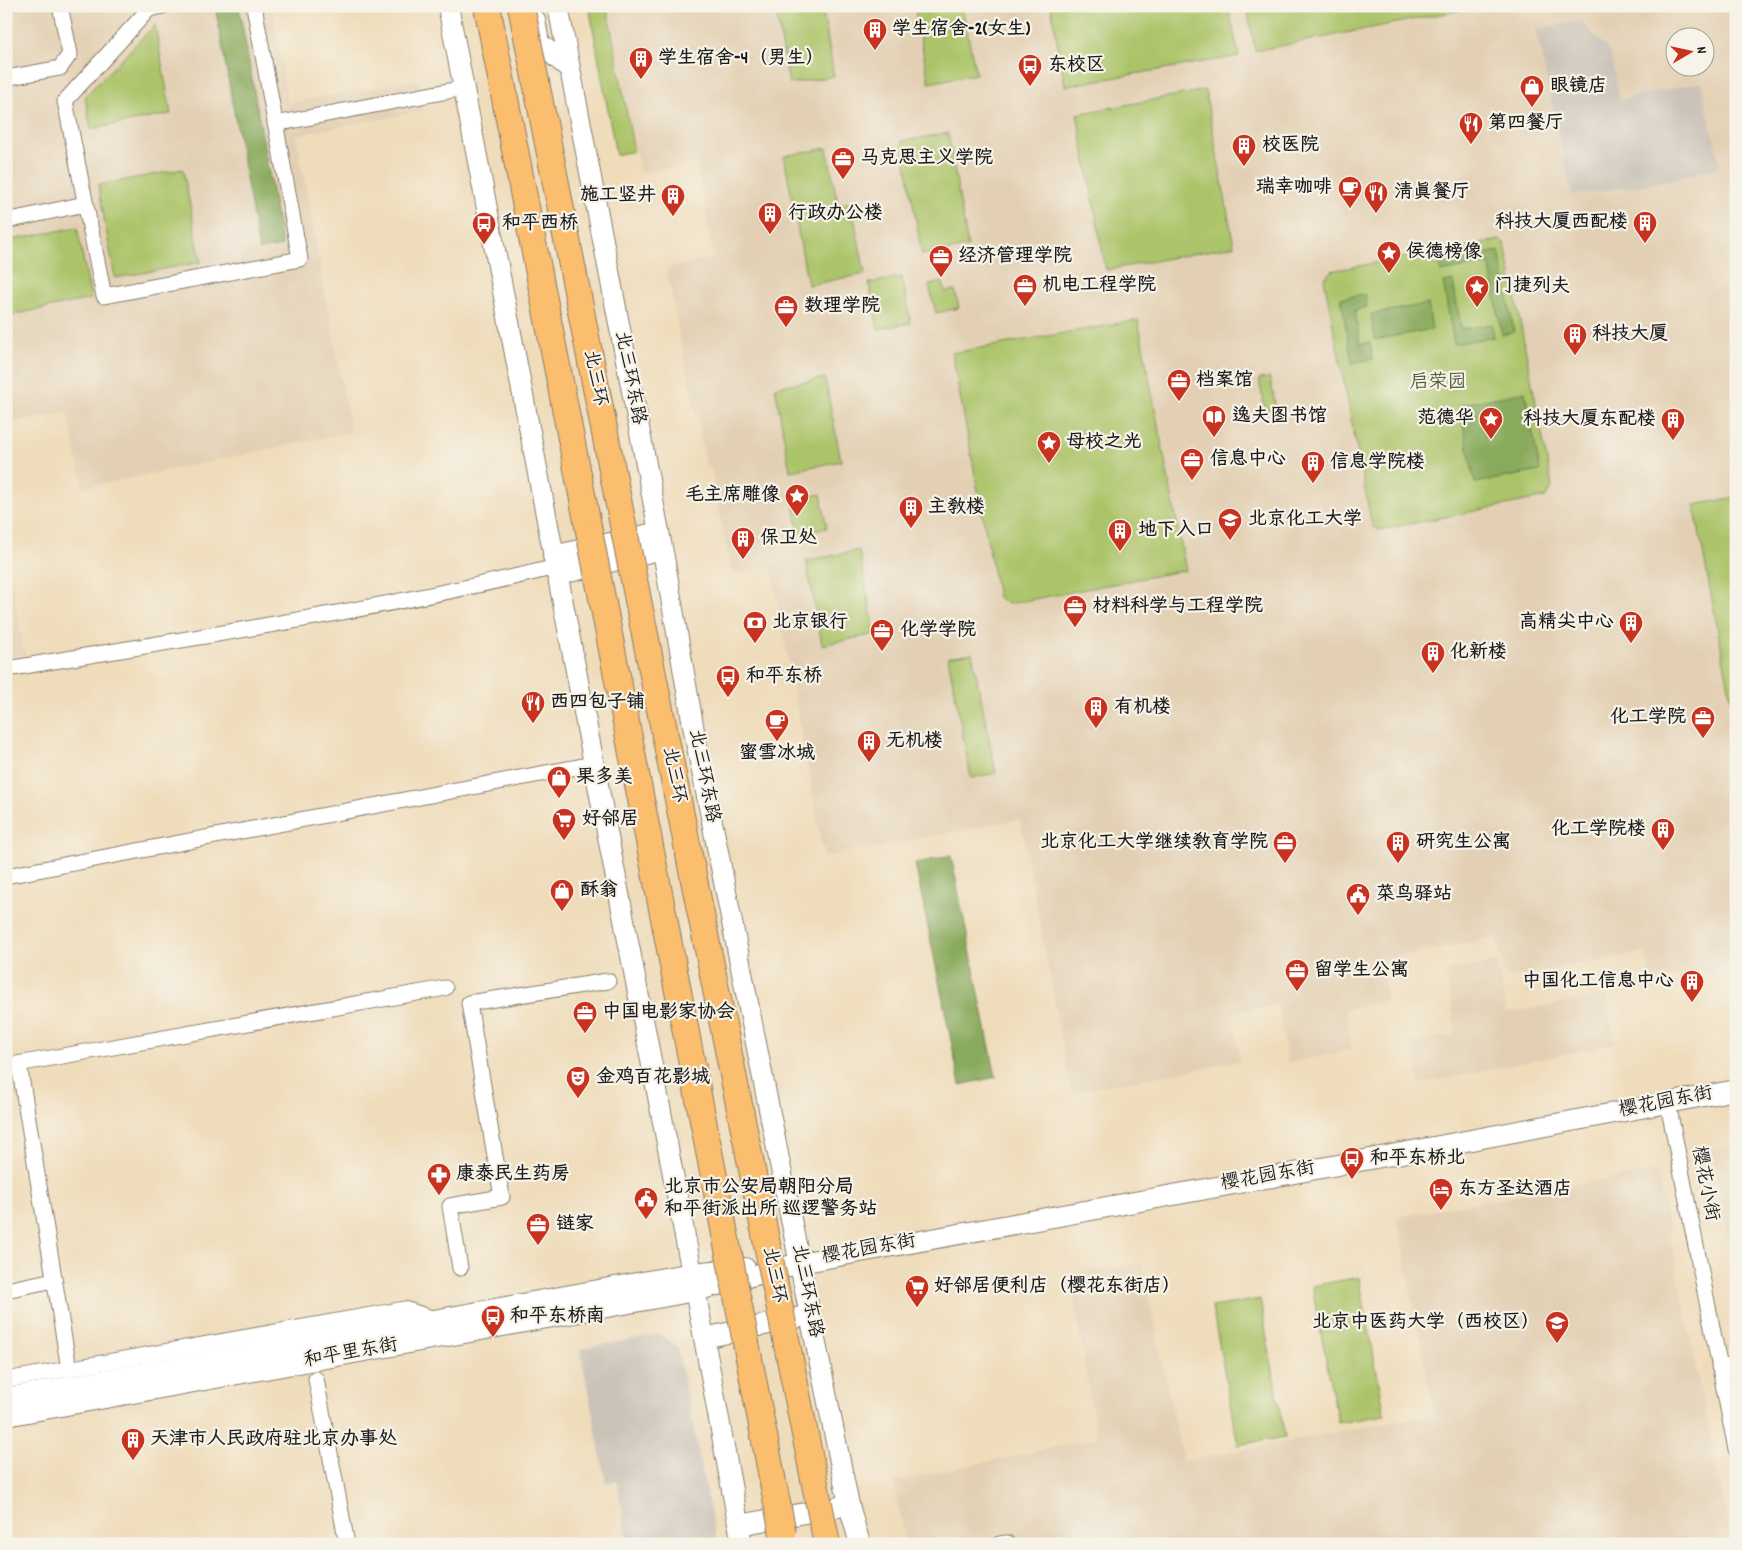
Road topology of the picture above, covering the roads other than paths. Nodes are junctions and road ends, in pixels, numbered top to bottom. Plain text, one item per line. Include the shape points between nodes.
1 (60, 6) edge
2 (163, 6) edge
3 (254, 6) edge
4 (448, 6) edge
5 (487, 6) edge
6 (521, 6) edge
7 (532, 6) edge
8 (558, 6) edge
9 (570, 69) junction
10 (6, 78) edge
11 (464, 88) junction
12 (275, 124) junction
13 (85, 204) junction
14 (6, 221) edge
15 (660, 540) junction
16 (555, 566) junction
17 (6, 669) edge
18 (593, 764) junction
19 (6, 876) edge
20 (608, 981) dead end
21 (445, 988) dead end
22 (12, 1065) edge
23 (1736, 1090) edge
24 (1668, 1104) junction
25 (800, 1263) junction
26 (460, 1268) dead end
27 (54, 1280) junction
28 (694, 1282) junction
29 (6, 1290) edge
30 (810, 1315) junction
31 (437, 1320) junction
32 (704, 1338) junction
33 (1736, 1364) edge
34 (1719, 1367) junction
35 (69, 1369) junction
36 (316, 1379) dead end
37 (6, 1380) edge
38 (6, 1398) edge
39 (6, 1416) edge
40 (1736, 1449) edge
41 (849, 1505) junction
42 (740, 1534) edge
43 (784, 1541) edge
44 (347, 1544) edge
45 (827, 1544) edge
46 (860, 1544) edge

1 - 10 street via 70,54 60,68
2 - 13 street via 149,9 65,101
3 - 12 street
4 - 11 street
5 - 43 highway, 北三环, bridge
6 - 45 highway, 北三环, bridge
7 - 9 street via 539,43
8 - 9 street, 北三环东路
9 - 15 street, 北三环东路
11 - 12 street
11 - 16 street
12 - 13 street via 300,260 104,296
13 - 14 street
15 - 16 street
15 - 25 street, 北三环东路
16 - 17 street via 345,611
16 - 18 street
18 - 19 street
18 - 28 street
20 - 26 street via 469,1003 502,1196 450,1206
21 - 22 street
22 - 27 street
23 - 24 street, 樱花园东街
24 - 25 street, 樱花园东街
24 - 34 street, 樱花小街
25 - 28 street, 樱花园东街
25 - 30 street, 北三环东路
27 - 29 street
27 - 35 street
28 - 31 street, 和平里东街
28 - 32 street
28 - 39 street, 和平里东街
30 - 32 street
30 - 41 street, 北三环东路
31 - 35 street via 405,1309
31 - 38 street, 和平里东街
32 - 42 street
33 - 34 street
34 - 40 street, 樱花小街
35 - 37 street
36 - 44 street
41 - 42 street
41 - 46 street, 北三环东路

